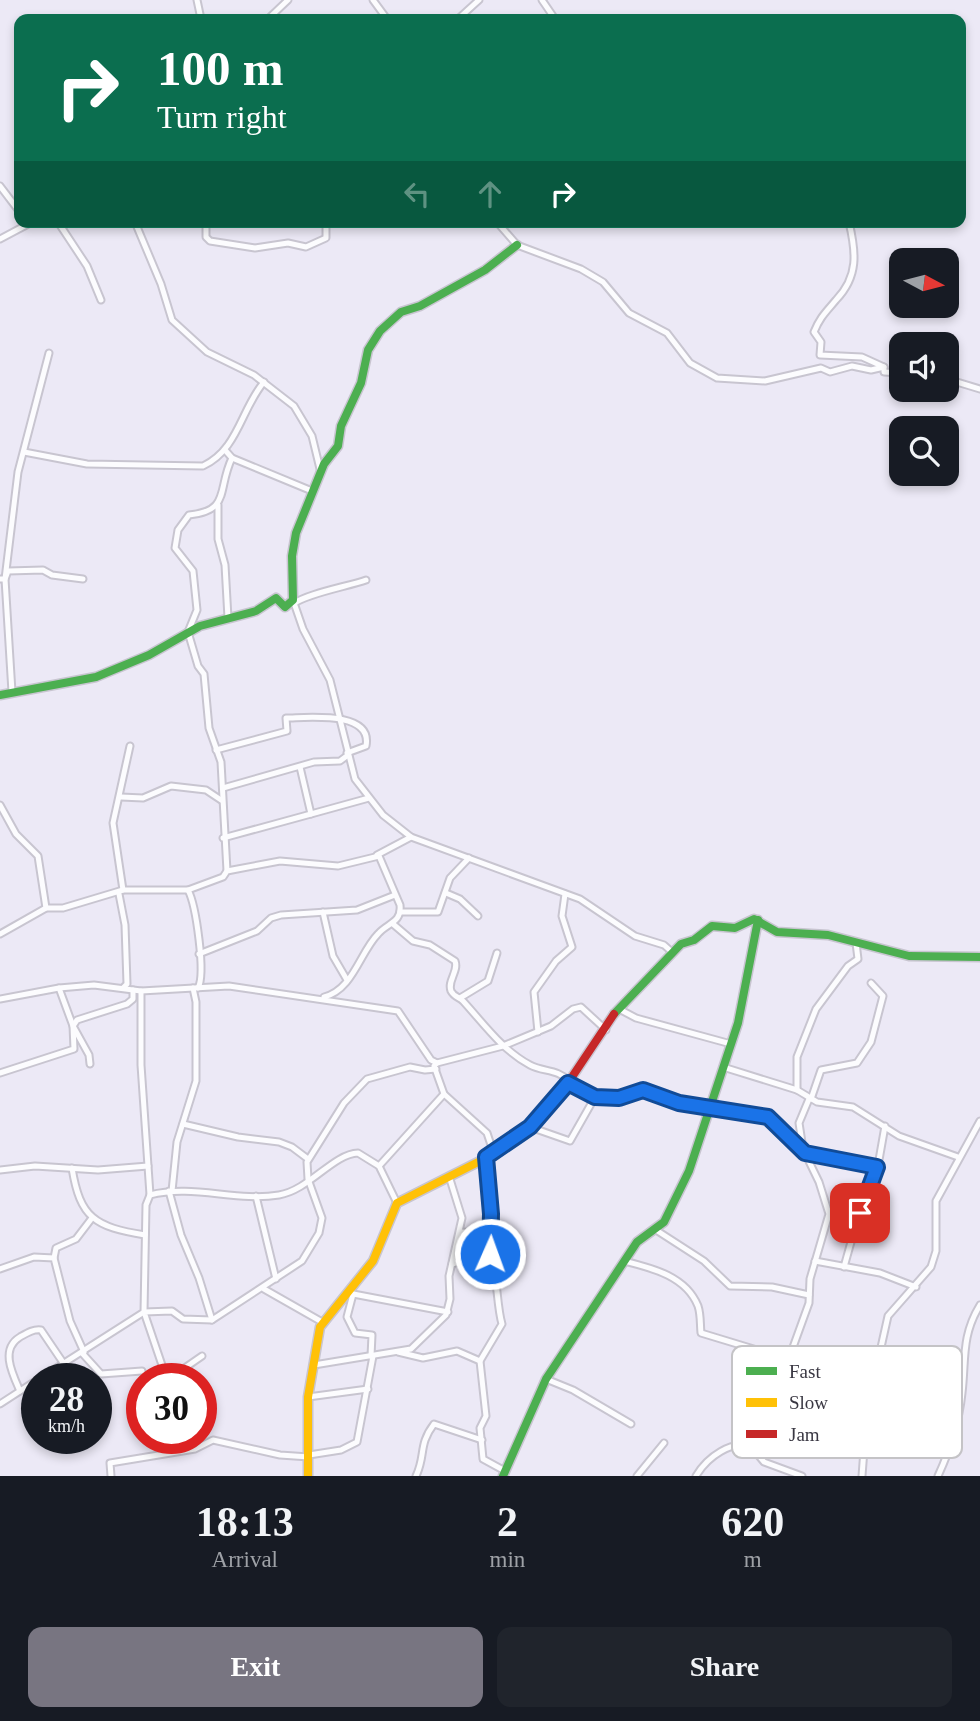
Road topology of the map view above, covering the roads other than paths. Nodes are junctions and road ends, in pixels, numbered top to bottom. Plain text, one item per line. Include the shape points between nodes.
1 (288, 0) edge
2 (479, 0) edge
3 (273, 14) edge
4 (464, 14) edge
5 (0, 186) edge
6 (14, 204) edge
7 (21, 228) edge
8 (62, 228) edge
9 (138, 228) edge
10 (206, 228) edge
11 (326, 228) edge
12 (502, 228) edge
13 (851, 228) edge
14 (0, 239) edge
15 (517, 245) junction
16 (101, 300) dead end
17 (49, 353) dead end
18 (884, 367) junction
19 (889, 372) edge
20 (264, 382) junction
21 (959, 383) edge
22 (980, 389) edge
23 (225, 450) junction
24 (24, 452) junction
25 (232, 458) junction
26 (321, 472) junction
27 (312, 491) junction
28 (218, 505) junction
29 (2, 579) edge
30 (83, 579) dead end
31 (366, 580) dead end
32 (294, 602) junction
33 (228, 618) junction
34 (188, 632) junction
35 (12, 692) junction
36 (0, 695) edge
37 (341, 717) junction
38 (130, 746) dead end
39 (216, 750) junction
40 (348, 754) junction
41 (300, 767) junction
42 (223, 788) junction
43 (121, 797) junction
44 (369, 798) junction
45 (221, 800) junction
46 (0, 805) edge
47 (311, 814) junction
48 (411, 837) junction
49 (223, 838) junction
50 (376, 856) junction
51 (469, 858) junction
52 (227, 870) junction
53 (188, 890) junction
54 (121, 892) junction
55 (446, 893) junction
56 (565, 894) junction
57 (395, 895) junction
58 (46, 908) junction
59 (324, 912) junction
60 (400, 912) junction
61 (478, 916) dead end
62 (758, 920) junction
63 (393, 924) junction
64 (0, 934) edge
65 (856, 942) junction
66 (497, 953) dead end
67 (673, 953) junction
68 (200, 954) junction
69 (980, 957) edge
70 (347, 980) junction
71 (871, 983) dead end
72 (59, 988) junction
73 (124, 988) junction
74 (195, 988) junction
75 (133, 990) junction
76 (141, 991) junction
77 (319, 998) junction
78 (460, 998) junction
79 (0, 999) edge
80 (619, 1009) junction
81 (73, 1026) junction
82 (606, 1030) junction
83 (538, 1032) junction
84 (731, 1044) junction
85 (503, 1046) junction
86 (90, 1064) dead end
87 (436, 1066) junction
88 (723, 1067) junction
89 (0, 1073) edge
90 (568, 1082) junction
91 (797, 1090) junction
92 (444, 1094) junction
93 (595, 1097) junction
94 (810, 1099) junction
95 (710, 1107) junction
96 (980, 1121) edge
97 (183, 1124) junction
98 (885, 1126) junction
99 (530, 1127) junction
100 (804, 1151) junction
101 (490, 1155) junction
102 (958, 1157) junction
103 (308, 1159) junction
104 (148, 1166) junction
105 (379, 1166) junction
106 (72, 1167) junction
107 (877, 1167) junction
108 (0, 1170) edge
109 (449, 1176) junction
110 (310, 1183) junction
111 (170, 1191) junction
112 (150, 1195) junction
113 (256, 1196) junction
114 (397, 1203) junction
115 (92, 1219) junction
116 (656, 1230) junction
117 (461, 1231) junction
118 (145, 1234) junction
119 (489, 1251) junction
120 (54, 1258) junction
121 (624, 1261) junction
122 (815, 1261) junction
123 (452, 1264) junction
124 (845, 1266) junction
125 (0, 1269) edge
126 (276, 1279) junction
127 (916, 1287) junction
128 (264, 1289) junction
129 (350, 1293) junction
130 (809, 1295) junction
131 (980, 1305) edge
132 (144, 1312) junction
133 (448, 1312) junction
134 (212, 1320) junction
135 (322, 1322) junction
136 (745, 1346) edge
137 (792, 1346) edge
138 (882, 1346) edge
139 (398, 1352) junction
140 (83, 1353) junction
141 (202, 1356) dead end
142 (372, 1356) junction
143 (962, 1359) edge
144 (480, 1361) junction
145 (63, 1363) edge
146 (66, 1363) edge
147 (314, 1365) junction
148 (126, 1372) edge
149 (546, 1379) junction
150 (368, 1389) junction
151 (20, 1391) joint
152 (308, 1397) junction
153 (0, 1404) edge
154 (631, 1424) dead end
155 (482, 1440) junction
156 (664, 1443) dead end
157 (732, 1447) edge
158 (309, 1456) junction
159 (761, 1458) edge
160 (864, 1458) edge
161 (945, 1458) edge
162 (504, 1474) edge
163 (791, 1474) edge
164 (111, 1476) edge
165 (308, 1476) edge
166 (416, 1476) edge
167 (637, 1476) edge
168 (695, 1476) edge
169 (802, 1476) edge
170 (862, 1476) edge
171 (938, 1476) edge

1 - 3 street
2 - 4 street
5 - 6 street
7 - 14 street
8 - 16 street via 87,266
9 - 20 street via 172,320 207,352
10 - 11 street via 210,241 255,248 288,243 309,246 326,238
12 - 15 street
13 - 18 street via 855,270 845,290 821,314 814,332 821,342 820,355 862,357
15 - 18 street via 591,273 629,313 667,333 690,363 717,378 765,381 821,368 833,372 852,366
15 - 26 street via 492,266 386,324 368,351 338,446
17 - 24 street
18 - 19 street
20 - 23 street
20 - 26 street via 300,414 312,436
21 - 22 street
23 - 24 street via 200,467 87,464
23 - 25 street
24 - 29 street
25 - 27 street
25 - 28 street
26 - 27 street
27 - 32 street via 294,542
28 - 33 street
28 - 34 street via 208,513 189,515 176,536 177,552 192,571 197,610
29 - 30 street via 8,571 43,570
29 - 35 street
31 - 32 street
32 - 33 street via 285,607 276,598 256,611
32 - 37 street via 330,680
33 - 34 street
34 - 35 street via 149,655 96,677
34 - 39 street via 204,674
35 - 36 street
37 - 39 street via 286,718 287,731
37 - 40 street
37 - 40 street via 366,738 366,746
38 - 43 street
39 - 42 street
40 - 41 street via 340,761 323,760
40 - 44 street via 355,779
41 - 42 street
41 - 47 street
42 - 45 street
43 - 45 street via 143,798 171,786 206,790
43 - 54 street via 113,825
44 - 47 street
44 - 48 street
45 - 49 street
46 - 58 street via 16,834 38,856
47 - 49 street
48 - 50 street
48 - 51 street
49 - 52 street
50 - 52 street via 338,866 280,860
50 - 57 street
51 - 55 street via 452,874
51 - 56 street
52 - 53 street via 223,877
53 - 54 street
53 - 68 street via 196,909
54 - 58 street via 63,908
54 - 73 street
55 - 60 street via 438,912
55 - 61 street
56 - 67 street
56 - 83 street via 562,916 572,947 534,992
57 - 59 street via 357,911
57 - 60 street
58 - 64 street
59 - 68 street via 274,917 257,931
59 - 70 street via 333,956
60 - 63 street
62 - 65 street via 777,932 813,932
62 - 67 street via 734,928 721,923 706,925
62 - 84 street
63 - 70 street via 376,935
63 - 78 street via 413,942 430,945 456,961 450,988
65 - 69 street via 921,957
65 - 91 street via 858,959 821,1000 800,1044 795,1065
66 - 78 street via 488,981
67 - 80 street
68 - 74 street via 201,984
70 - 77 street via 332,995
71 - 94 street via 883,996 871,1042 857,1063 821,1070
72 - 73 street
72 - 79 street
72 - 81 street
73 - 75 street
74 - 76 street
74 - 77 street via 229,986
74 - 97 street via 196,1081
75 - 76 street
75 - 81 street via 133,999 127,1003 77,1020
76 - 104 street
77 - 87 street via 398,1011
78 - 85 street
80 - 82 street via 605,1023
80 - 84 street via 636,1018
81 - 86 street
81 - 89 street via 72,1050
82 - 83 street via 578,1007
82 - 90 street
83 - 85 street
84 - 88 street
85 - 87 street
85 - 90 street via 531,1066 547,1068
87 - 92 street
87 - 103 street via 425,1070 410,1067 363,1082
88 - 91 street
88 - 95 street
90 - 93 street
90 - 99 street
91 - 94 street
92 - 101 street via 491,1138
92 - 105 street
93 - 95 street via 619,1098 643,1090 665,1100
93 - 99 street via 570,1141
94 - 98 street via 853,1107
94 - 100 street via 799,1123
95 - 100 street via 768,1117
95 - 116 street via 689,1171
96 - 102 street
97 - 103 street via 279,1142
97 - 111 street
98 - 102 street via 899,1136
98 - 107 street
99 - 101 street
100 - 107 street
100 - 122 street via 829,1214
101 - 109 street
101 - 119 street
102 - 127 street via 936,1201 936,1251 931,1267
103 - 110 street
104 - 106 street
104 - 112 street
105 - 110 street via 354,1153
105 - 114 street
106 - 108 street
106 - 115 street via 80,1202
107 - 124 street
109 - 114 street
109 - 117 street via 461,1210
110 - 113 street via 281,1195
110 - 126 street via 322,1218 319,1233 302,1261
111 - 112 street
111 - 113 street
111 - 134 street via 180,1235
112 - 118 street
113 - 126 street
114 - 129 street via 373,1261
115 - 118 street via 118,1231
115 - 120 street via 76,1239 56,1248
116 - 121 street via 641,1238
116 - 130 street via 704,1261 730,1286 772,1287
117 - 119 street via 481,1236
117 - 123 street
118 - 132 street
119 - 123 street
119 - 144 street via 502,1324
120 - 125 street via 34,1257
120 - 140 street
121 - 136 street via 661,1271 691,1294 700,1315 701,1333
121 - 149 street
122 - 124 street
122 - 130 street
123 - 133 street
124 - 127 street
126 - 128 street
127 - 138 street via 889,1314
128 - 134 street
128 - 135 street
129 - 133 street
129 - 135 street
129 - 142 street via 347,1317 352,1331 372,1335
130 - 137 street
131 - 143 street
132 - 134 street via 172,1311 183,1319
132 - 140 street
132 - 141 street via 165,1374 176,1374
133 - 139 street via 411,1349
135 - 147 street
139 - 142 street
139 - 144 street via 423,1358 457,1351
140 - 146 street
140 - 148 street via 101,1374
142 - 147 street
142 - 150 street
144 - 155 street via 486,1416
145 - 151 street via 41,1330 17,1338 10,1344 7,1358
147 - 152 street
149 - 154 street
149 - 162 street
150 - 152 street
150 - 158 street via 354,1445
151 - 153 street
152 - 158 street
155 - 162 street via 482,1457
155 - 166 street via 434,1424 422,1441
156 - 167 street
157 - 168 street via 704,1464
158 - 164 street via 280,1455 213,1440 181,1452 110,1463
158 - 165 street
159 - 163 street
160 - 170 street
161 - 171 street
163 - 169 street

